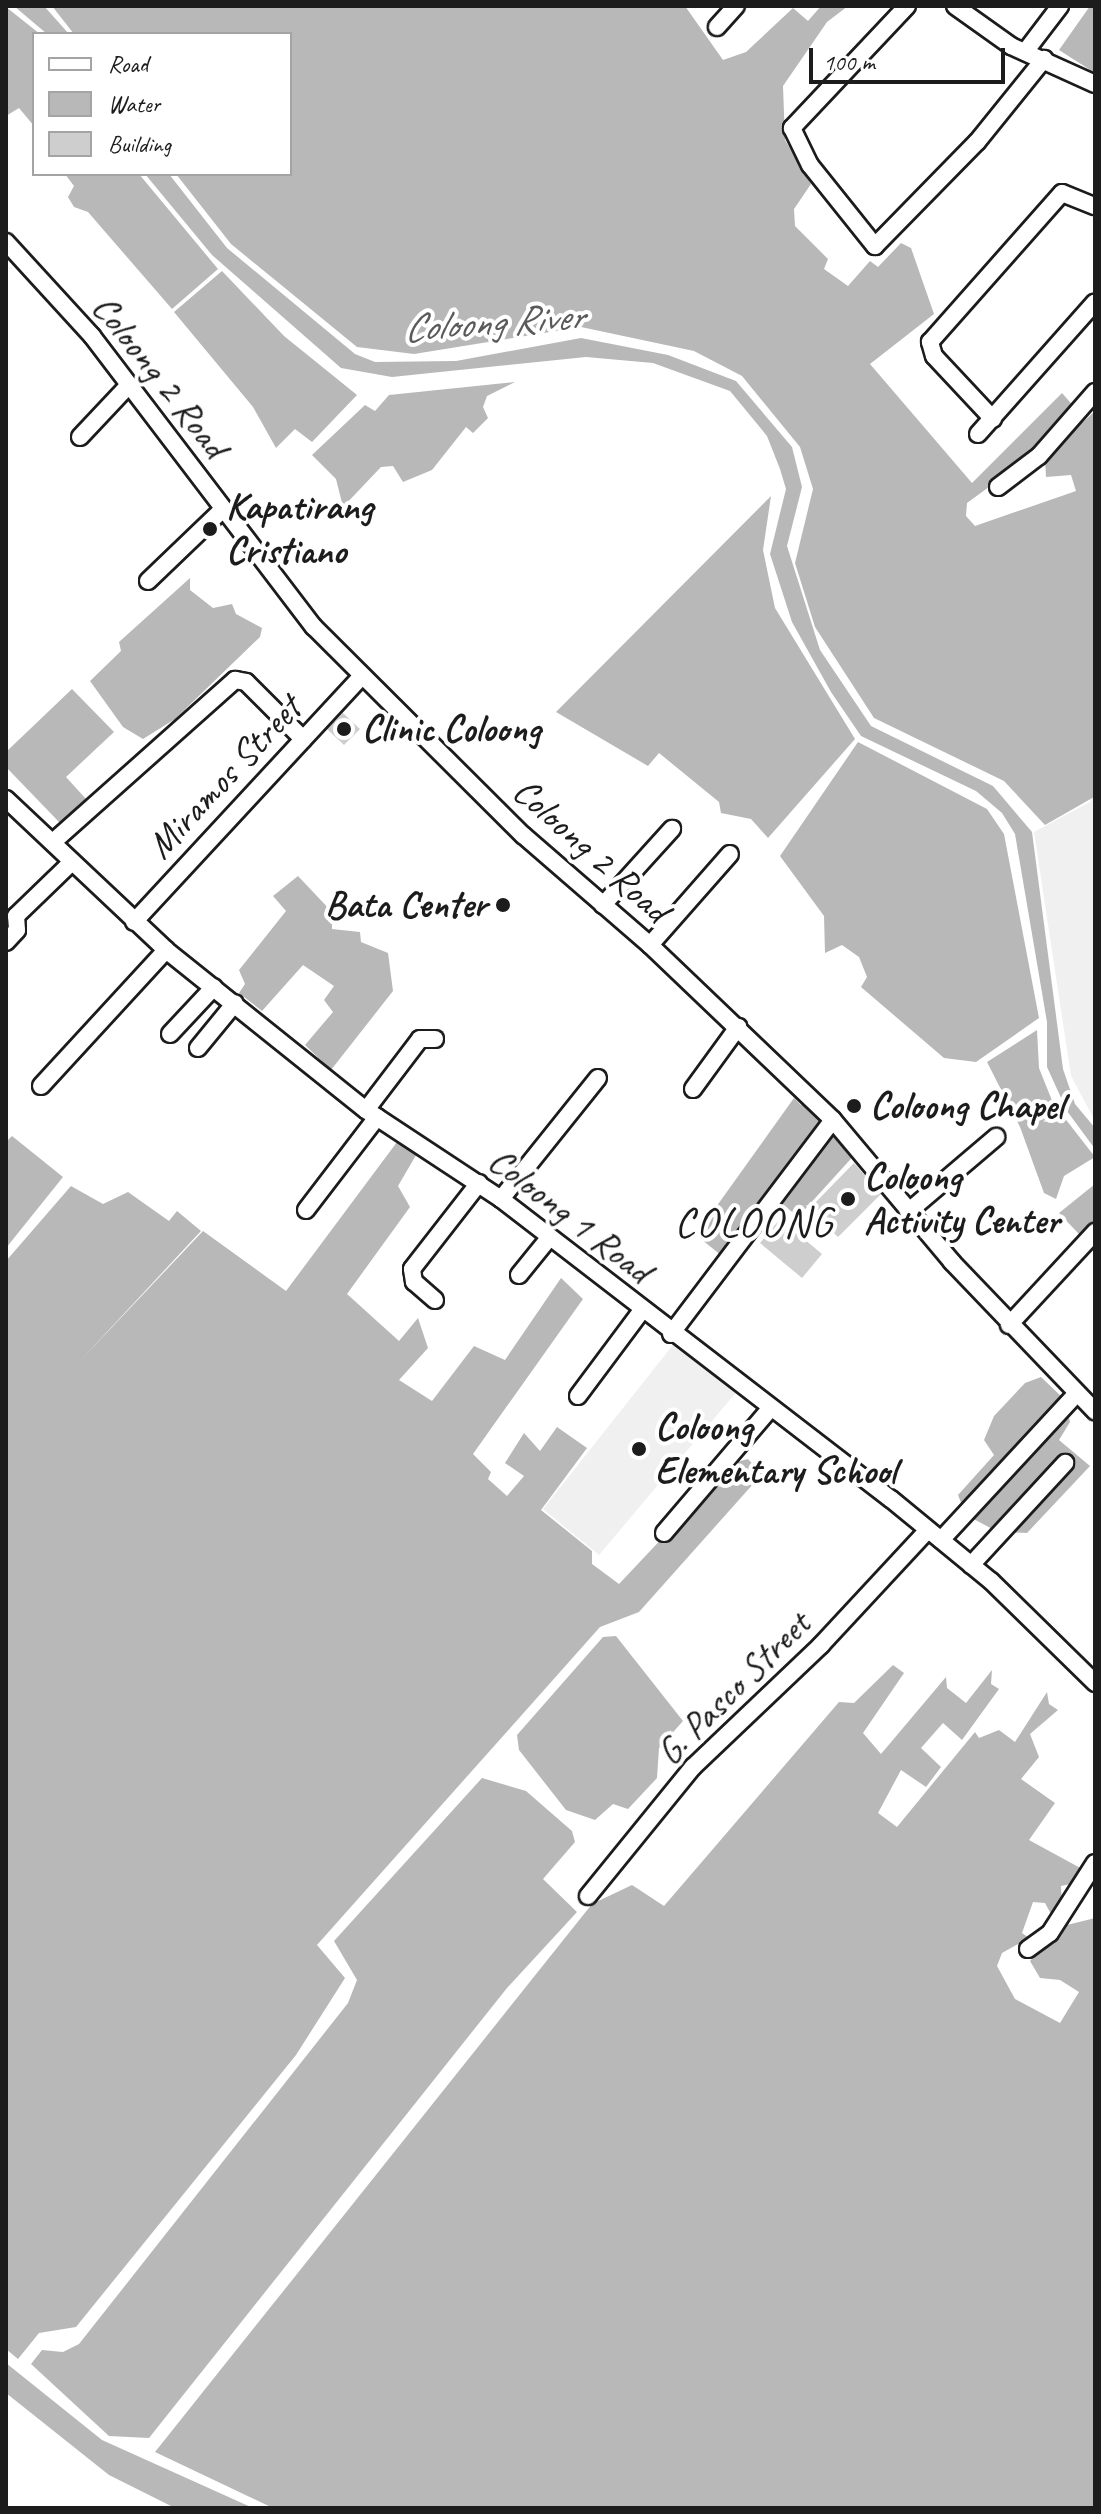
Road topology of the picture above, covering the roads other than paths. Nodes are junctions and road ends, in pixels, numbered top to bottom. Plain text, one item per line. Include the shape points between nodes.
1 (736, 6) edge
2 (907, 6) edge
3 (955, 6) edge
4 (1060, 6) edge
5 (717, 27) dead end
6 (1025, 52) junction
7 (1044, 59) junction
8 (1095, 84) edge
9 (1095, 206) edge
10 (7, 245) edge
11 (1095, 302) edge
12 (129, 385) junction
13 (1095, 392) edge
14 (993, 419) junction
15 (978, 434) dead end
16 (80, 437) dead end
17 (998, 487) dead end
18 (223, 509) junction
19 (148, 581) dead end
20 (362, 676) junction
21 (303, 739) junction
22 (6, 799) edge
23 (672, 829) dead end
24 (53, 842) junction
25 (730, 854) dead end
26 (72, 862) junction
27 (603, 905) junction
28 (134, 922) junction
29 (6, 942) edge
30 (650, 945) junction
31 (166, 950) junction
32 (214, 987) junction
33 (235, 1003) junction
34 (738, 1027) junction
35 (170, 1034) dead end
36 (435, 1039) dead end
37 (198, 1048) dead end
38 (598, 1078) dead end
39 (41, 1086) dead end
40 (693, 1089) dead end
41 (372, 1113) junction
42 (833, 1120) junction
43 (996, 1137) dead end
44 (479, 1183) junction
45 (501, 1199) junction
46 (306, 1210) dead end
47 (908, 1212) junction
48 (1095, 1232) edge
49 (549, 1238) junction
50 (519, 1275) dead end
51 (435, 1300) dead end
52 (642, 1310) junction
53 (1009, 1325) junction
54 (671, 1334) junction
55 (1077, 1393) junction
56 (578, 1396) dead end
57 (770, 1409) junction
58 (1095, 1411) edge
59 (1065, 1463) dead end
60 (664, 1533) dead end
61 (935, 1535) junction
62 (971, 1565) junction
63 (1095, 1683) edge
64 (1095, 1863) edge
65 (588, 1896) dead end
66 (1028, 1949) dead end

1 - 5 street
2 - 7 street via 793,122 792,134 810,165 878,246 977,142
3 - 6 street
4 - 6 street
6 - 7 street
7 - 8 street
9 - 14 street via 1062,193 930,342 934,356
10 - 12 street, Coloong 2 Road
11 - 14 street
12 - 16 street
12 - 18 street, Coloong 2 Road
13 - 17 street via 1039,456
14 - 15 street
18 - 19 street
18 - 20 street, Coloong 2 Road via 314,627
20 - 21 street, Miramos Street
20 - 27 street, Coloong 2 Road
21 - 24 street via 246,682 235,680
21 - 28 street, Miramos Street
22 - 24 street, Coloong 1 Road
23 - 27 street
24 - 26 street, Coloong 1 Road
25 - 30 street
26 - 28 street, Coloong 1 Road
26 - 29 street via 16,916 17,930
27 - 30 street, Coloong 2 Road
28 - 31 street, Coloong 1 Road
30 - 34 street, Coloong 2 Road
31 - 32 street, Coloong 1 Road
31 - 39 street
32 - 33 street, Coloong 1 Road
32 - 35 street
33 - 37 street
33 - 41 street, Coloong 1 Road
34 - 40 street
34 - 42 street, Coloong 2 Road
36 - 41 street via 420,1039
38 - 45 street
41 - 44 street, Coloong 1 Road
41 - 46 street
42 - 47 street, Coloong 2 Road
42 - 54 street
43 - 47 street
44 - 45 street, Coloong 1 Road
44 - 51 street via 412,1269 414,1282
45 - 49 street, Coloong 1 Road
47 - 53 street, Coloong 2 Road
48 - 53 street
49 - 50 street
49 - 52 street, Coloong 1 Road
52 - 54 street, Coloong 1 Road
52 - 56 street
53 - 55 street, Coloong 2 Road
54 - 57 street, Coloong 1 Road
55 - 58 street, Coloong 2 Road
55 - 61 street, G. Pasco Street
57 - 60 street
57 - 61 street, Coloong 1 Road
59 - 62 street
61 - 62 street, Coloong 1 Road
61 - 65 street, G. Pasco Street via 693,1767
62 - 63 street, Coloong 1 Road
64 - 66 street via 1050,1933

